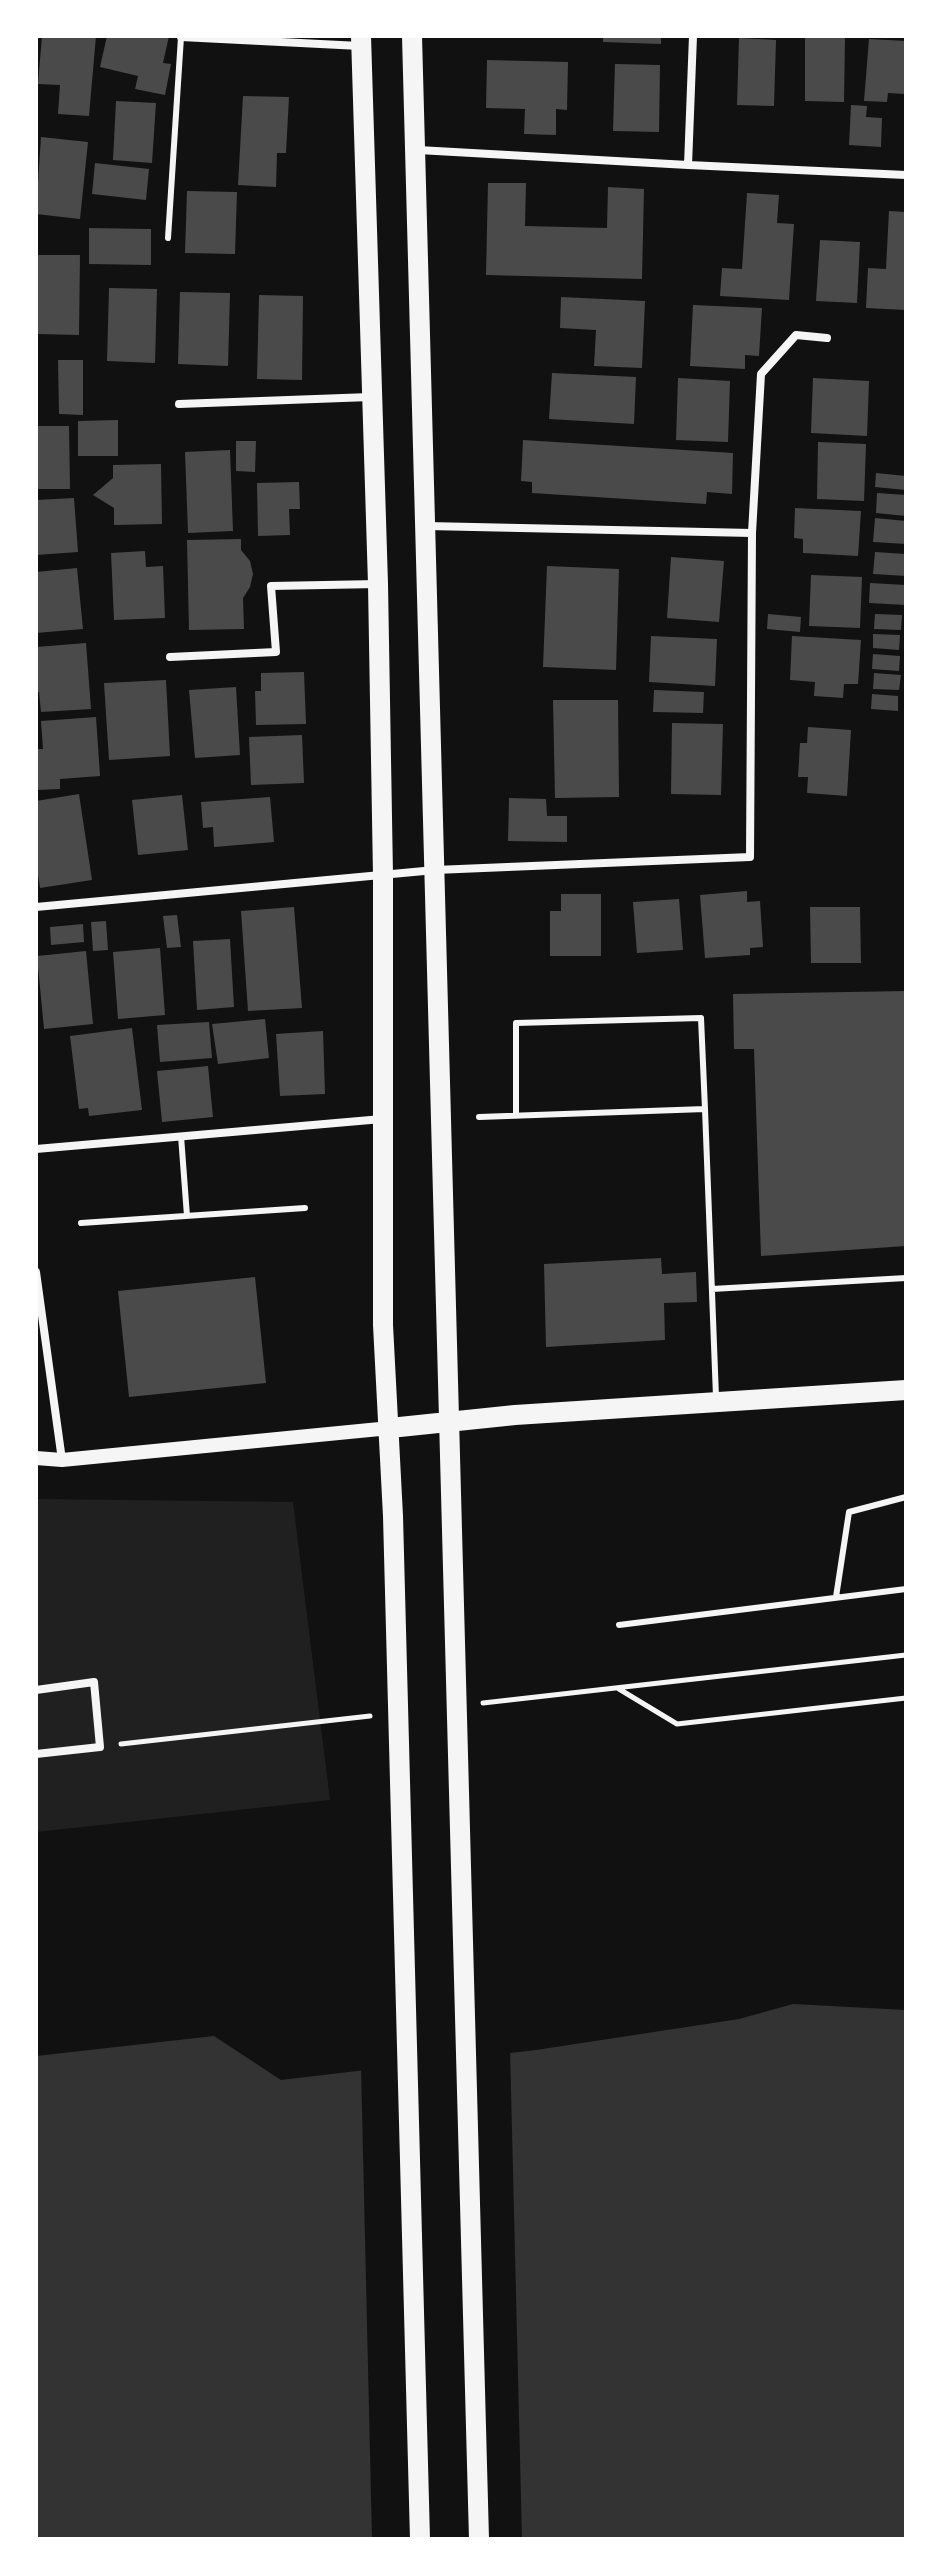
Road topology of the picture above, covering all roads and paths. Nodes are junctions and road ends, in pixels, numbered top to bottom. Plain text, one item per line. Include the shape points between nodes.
1 (412, 36) edge
2 (693, 36) edge
3 (181, 37) edge
4 (361, 41) edge
5 (416, 150) junction
6 (688, 165) junction
7 (906, 175) edge
8 (168, 238) dead end
9 (827, 338) dead end
10 (372, 397) junction
11 (179, 404) dead end
12 (427, 526) junction
13 (752, 533) junction
14 (378, 584) junction
15 (170, 657) dead end
16 (435, 870) junction
17 (383, 875) junction
18 (36, 907) edge
19 (705, 1109) junction
20 (516, 1115) junction
21 (479, 1117) dead end
22 (382, 1118) junction
23 (181, 1136) junction
24 (36, 1149) edge
25 (305, 1208) dead end
26 (187, 1216) junction
27 (81, 1223) dead end
28 (36, 1272) edge
29 (906, 1278) edge
30 (712, 1289) junction
31 (906, 1390) edge
32 (717, 1402) junction
33 (451, 1422) junction
34 (390, 1428) junction
35 (36, 1458) edge
36 (62, 1460) junction
37 (906, 1497) edge
38 (906, 1589) edge
39 (836, 1597) junction
40 (619, 1625) dead end
41 (906, 1655) edge
42 (618, 1688) junction
43 (36, 1690) edge
44 (906, 1698) edge
45 (476, 1704) dead end
46 (382, 1715) dead end
47 (100, 1747) junction
48 (36, 1754) edge
49 (420, 2539) edge
50 (479, 2539) edge

1 - 5 main road
2 - 6 street
3 - 4 street
3 - 8 lane
4 - 10 main road
5 - 6 street
5 - 12 main road
6 - 7 street
9 - 13 street via 796,335 761,374
10 - 11 street
10 - 14 main road
12 - 13 street
12 - 16 main road
13 - 16 street via 750,857
14 - 15 street via 271,586 276,652
14 - 17 main road
16 - 17 street
16 - 33 main road
17 - 18 street
17 - 22 main road
19 - 20 lane
19 - 20 lane via 701,1018 516,1023
19 - 30 lane
20 - 21 lane
22 - 23 street
22 - 34 main road via 383,1325
23 - 24 street
23 - 26 lane
25 - 26 lane
26 - 27 lane
28 - 36 street
29 - 30 lane
30 - 32 lane
31 - 32 main road
32 - 33 main road
33 - 34 main road
33 - 50 main road
34 - 36 street
34 - 49 main road
35 - 36 street
37 - 39 lane via 849,1512
38 - 39 lane
39 - 40 lane
41 - 42 path
42 - 44 path via 677,1724
42 - 45 path
43 - 47 street via 94,1682
46 - 47 path
47 - 48 street

